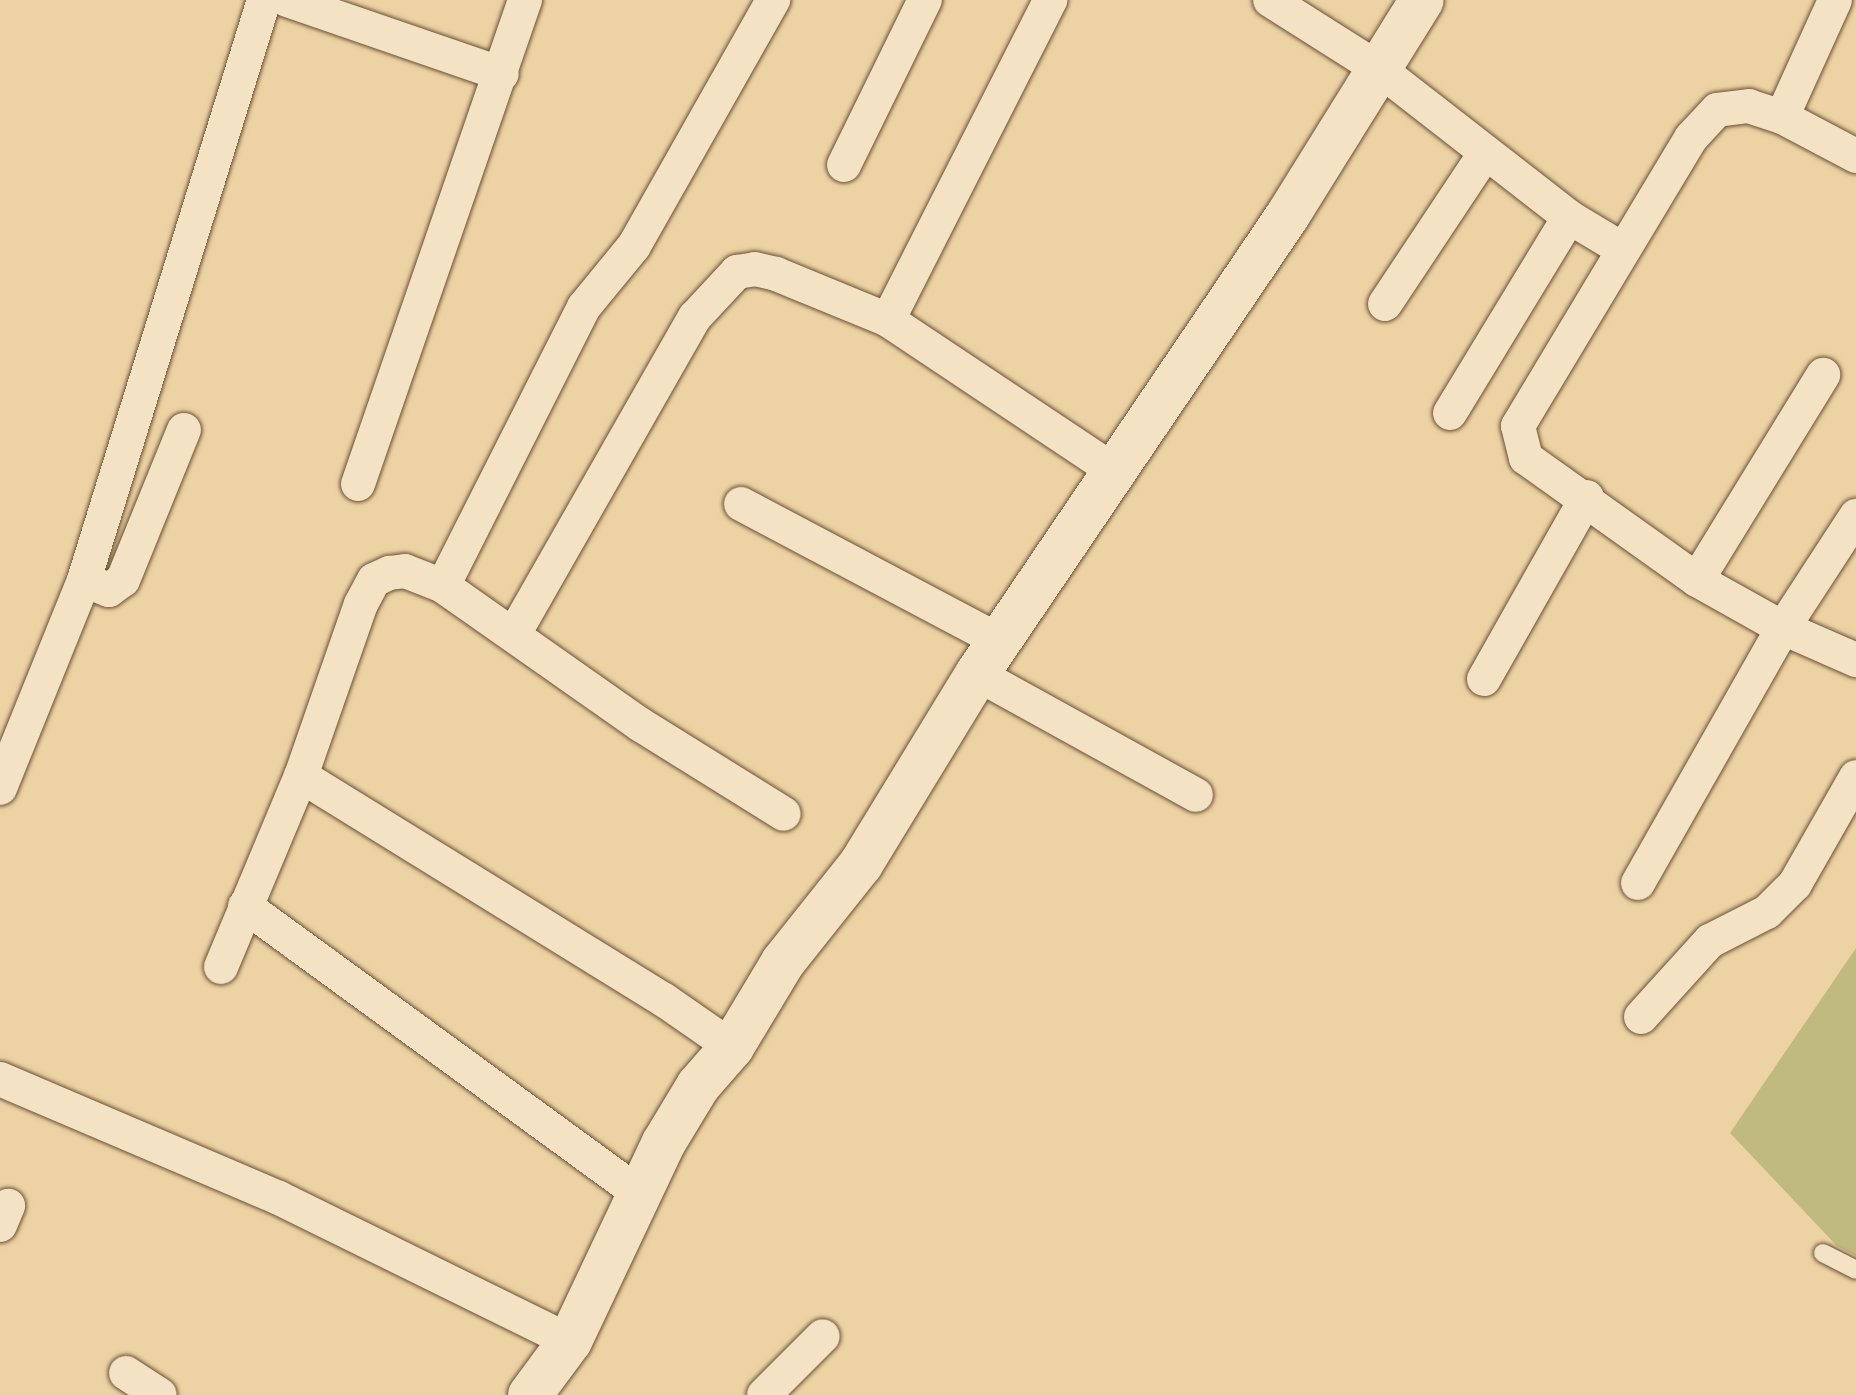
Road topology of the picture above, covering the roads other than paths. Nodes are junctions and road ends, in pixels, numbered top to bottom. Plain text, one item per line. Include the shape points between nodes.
1 (264, 0) edge
2 (287, 0) edge
3 (525, 0) edge
4 (773, 0) edge
5 (925, 0) edge
6 (1050, 0) edge
7 (1270, 0) edge
8 (1422, 0) edge
9 (1835, 0) edge
10 (1379, 69) junction
11 (502, 74) junction
12 (1782, 117) junction
13 (1486, 152) junction
14 (1856, 156) edge
15 (844, 165) dead end
16 (1569, 217) junction
17 (1622, 249) junction
18 (1385, 304) dead end
19 (888, 320) junction
20 (1823, 375) dead end
21 (1450, 413) dead end
22 (184, 430) dead end
23 (1113, 470) junction
24 (358, 484) dead end
25 (1587, 497) junction
26 (741, 504) dead end
27 (1856, 516) edge
28 (84, 580) junction
29 (1697, 580) junction
30 (443, 586) junction
31 (1783, 628) junction
32 (514, 634) junction
33 (990, 658) junction
34 (1856, 660) edge
35 (1484, 679) dead end
36 (301, 776) junction
37 (1856, 777) edge
38 (0, 788) edge
39 (1196, 795) dead end
40 (784, 814) dead end
41 (1638, 883) dead end
42 (245, 906) junction
43 (221, 967) dead end
44 (1641, 1017) dead end
45 (732, 1047) junction
46 (0, 1079) edge
47 (642, 1195) junction
48 (1823, 1253) dead end
49 (1856, 1270) edge
50 (823, 1336) dead end
51 (570, 1341) junction
52 (126, 1373) dead end
53 (160, 1395) edge
54 (530, 1395) edge
55 (764, 1395) edge

1 - 28 street
2 - 11 street
3 - 11 street
4 - 30 street via 634,246 584,307
5 - 15 street
6 - 19 street
7 - 10 street
8 - 10 street
9 - 12 street
10 - 13 street
10 - 23 street via 1288,215
11 - 24 street
12 - 14 street
12 - 17 street via 1749,106 1717,110 1691,138
13 - 16 street
13 - 18 street
16 - 17 street
16 - 21 street
17 - 25 street via 1518,426 1526,458
19 - 23 street
19 - 32 street via 755,269 737,272 718,287 695,317
20 - 29 street
22 - 28 street via 123,580 109,590
23 - 33 street
25 - 29 street
25 - 35 street
26 - 33 street
27 - 31 street
28 - 38 street
29 - 31 street
30 - 32 street
30 - 36 street via 405,571 374,580
31 - 34 street
31 - 41 street
32 - 40 street via 641,725
33 - 39 street
33 - 45 street via 861,864 783,962
36 - 42 street
36 - 45 street
37 - 44 street via 1795,884 1758,918 1710,941
42 - 43 street
42 - 47 street
45 - 47 street via 698,1086 663,1144
46 - 51 street via 279,1198
47 - 51 street
48 - 49 lane
50 - 55 street
51 - 54 street
52 - 53 street

